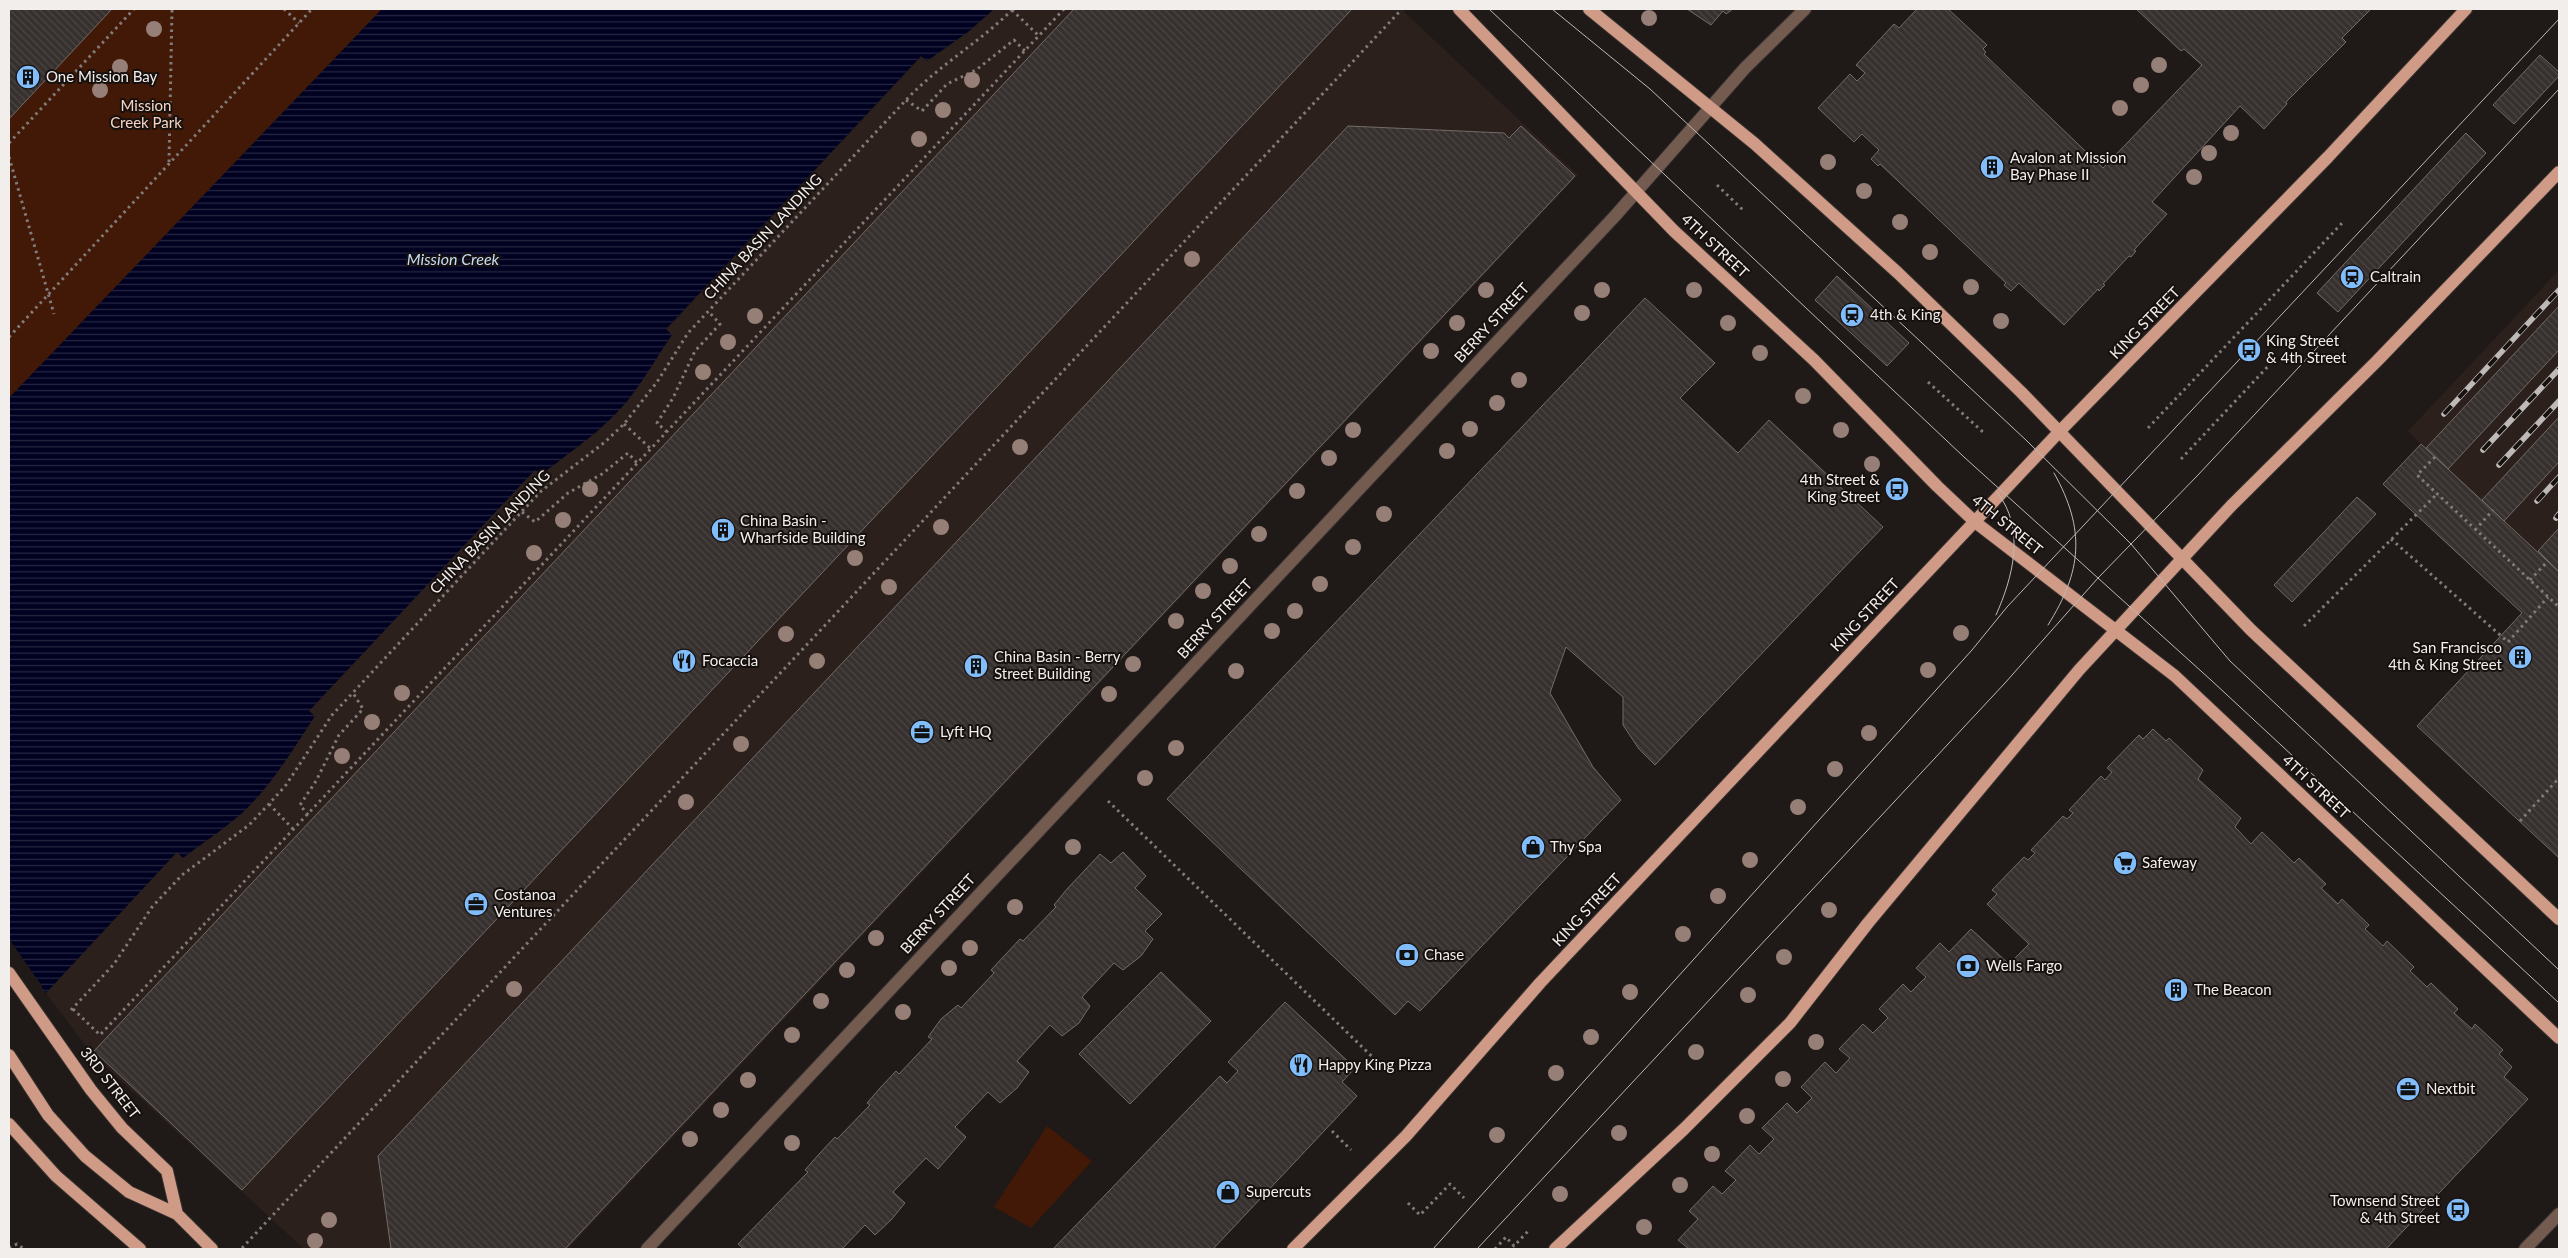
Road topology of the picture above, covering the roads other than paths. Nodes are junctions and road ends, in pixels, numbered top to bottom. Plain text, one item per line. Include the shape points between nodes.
1 (1460, 9) edge
2 (1589, 9) edge
3 (1805, 9) edge
4 (2466, 9) edge
5 (1710, 108) junction
6 (2559, 172) edge
7 (1637, 191) junction
8 (2060, 432) junction
9 (1975, 522) junction
10 (2183, 559) junction
11 (2114, 631) junction
12 (2559, 919) edge
13 (9, 973) edge
14 (2559, 1038) edge
15 (9, 1055) edge
16 (9, 1124) edge
17 (176, 1214) junction
18 (2559, 1214) edge
19 (140, 1249) edge
20 (212, 1249) edge
21 (647, 1249) edge
22 (1293, 1249) edge
23 (1555, 1249) edge
24 (2525, 1249) edge

1 - 7 main road, 4TH STREET
2 - 5 main road
3 - 5 street, BERRY STREET
4 - 8 main road, KING STREET via 2294,192
5 - 7 street, BERRY STREET
5 - 8 main road via 1755,144 1898,273
6 - 10 main road
7 - 9 main road, 4TH STREET via 1674,231 1814,360
7 - 21 street, BERRY STREET
8 - 9 main road, KING STREET
8 - 10 main road
9 - 11 main road, 4TH STREET
9 - 22 main road, KING STREET via 1540,983 1406,1136
10 - 11 main road
10 - 12 main road via 2251,630
11 - 14 main road, 4TH STREET via 2174,676
11 - 23 main road via 1868,923 1790,1022 1684,1129
13 - 17 main road, 3RD STREET via 91,1090 122,1128 168,1171
15 - 17 main road via 48,1115 85,1156 129,1192
16 - 19 main road via 56,1176
17 - 20 main road
18 - 24 street

